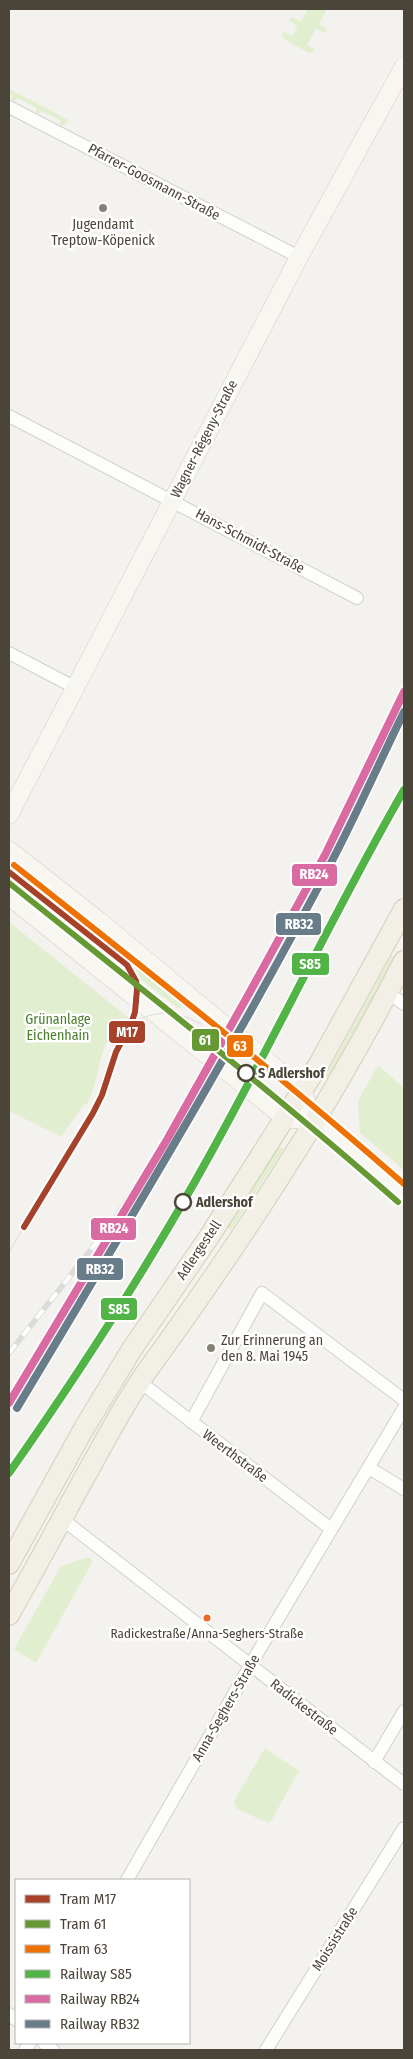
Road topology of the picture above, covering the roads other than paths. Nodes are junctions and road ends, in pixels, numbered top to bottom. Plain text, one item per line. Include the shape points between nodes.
1 (404, 66) edge
2 (9, 107) edge
3 (299, 257) junction
4 (9, 416) edge
5 (172, 500) junction
6 (357, 598) dead end
7 (9, 653) edge
8 (74, 687) junction
9 (9, 816) edge
10 (9, 850) edge
11 (9, 896) edge
12 (404, 909) edge
13 (404, 961) edge
14 (388, 993) junction
15 (404, 1004) edge
16 (302, 1090) junction
17 (285, 1118) junction
18 (313, 1121) junction
19 (404, 1198) edge
20 (140, 1382) junction
21 (404, 1400) edge
22 (404, 1408) edge
23 (191, 1422) junction
24 (368, 1468) junction
25 (404, 1490) edge
26 (62, 1519) junction
27 (331, 1530) junction
28 (9, 1564) edge
29 (9, 1615) edge
30 (251, 1666) junction
31 (404, 1711) edge
32 (374, 1762) junction
33 (404, 1784) edge
34 (404, 1828) edge
35 (128, 1879) edge
36 (266, 2050) edge

1 - 3 street, Wagner-Régeny-Straße
2 - 3 street, Pfarrer-Goosmann-Straße
3 - 5 street, Wagner-Régeny-Straße
4 - 5 street, Hans-Schmidt-Straße
5 - 6 street, Hans-Schmidt-Straße
5 - 8 street, Wagner-Régeny-Straße
7 - 8 street
8 - 9 street, Wagner-Régeny-Straße
10 - 16 street
11 - 17 street
12 - 16 main road, Adlergestell
13 - 14 main road, Adlergestell
14 - 15 street
14 - 18 main road, Adlergestell via 333,1093
16 - 17 main road, Adlergestell
16 - 18 street
17 - 18 street
17 - 28 main road, Adlergestell via 132,1349
18 - 19 street
18 - 20 main road, Adlergestell via 259,1210
20 - 23 street, Weerthstraße
20 - 26 main road, Adlergestell
21 - 23 street via 262,1293
22 - 24 street, Anna-Seghers-Straße
23 - 27 street, Weerthstraße
24 - 25 street
24 - 27 street, Anna-Seghers-Straße
26 - 29 main road, Adlergestell
26 - 30 street, Radickestraße
27 - 30 street, Anna-Seghers-Straße
30 - 32 street, Radickestraße
30 - 35 street, Anna-Seghers-Straße
31 - 32 street
32 - 33 street, Radickestraße
34 - 36 street, Moissistraße

